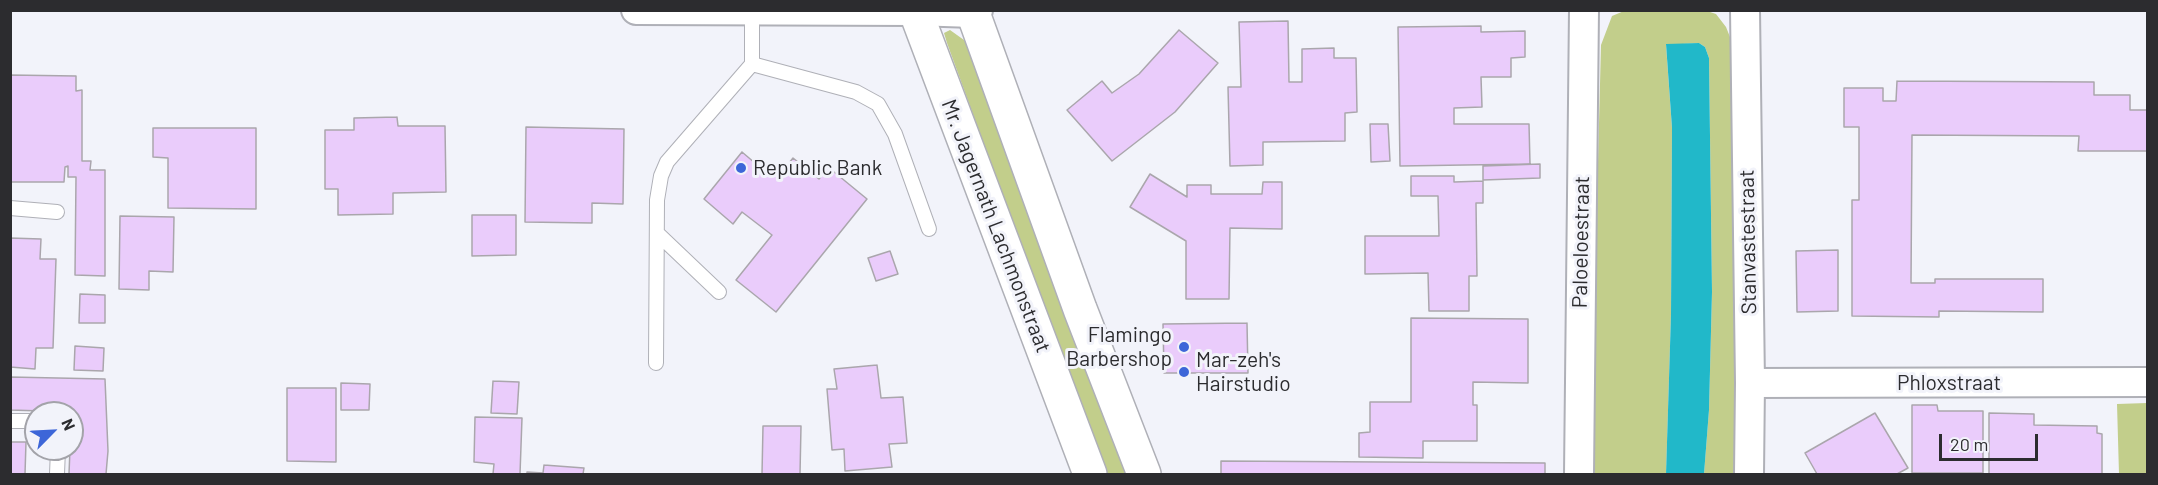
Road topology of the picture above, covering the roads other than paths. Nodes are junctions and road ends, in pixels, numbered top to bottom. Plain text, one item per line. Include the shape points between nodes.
1 (636, 10) edge
2 (1584, 10) edge
3 (1745, 10) edge
4 (752, 11) edge
5 (915, 11) edge
6 (974, 11) edge
7 (752, 64) junction
8 (10, 208) edge
9 (57, 212) dead end
10 (929, 229) dead end
11 (657, 233) junction
12 (719, 292) dead end
13 (656, 363) dead end
14 (2148, 382) edge
15 (1750, 383) junction
16 (1090, 474) edge
17 (1144, 474) edge
18 (1579, 474) edge
19 (1749, 474) edge

1 - 4 street
2 - 18 street, Paloeloestraat
3 - 15 street, Stanvastestraat
4 - 5 street
4 - 7 lane
5 - 6 street
5 - 16 main road, Mr. Jagernath Lachmonstraat
6 - 17 main road via 1080,309
7 - 10 lane via 856,92 878,104 895,134
7 - 11 lane via 667,162 657,200
8 - 9 lane
11 - 12 lane
11 - 13 lane
14 - 15 street, Phloxstraat
15 - 19 street, Stanvastestraat

